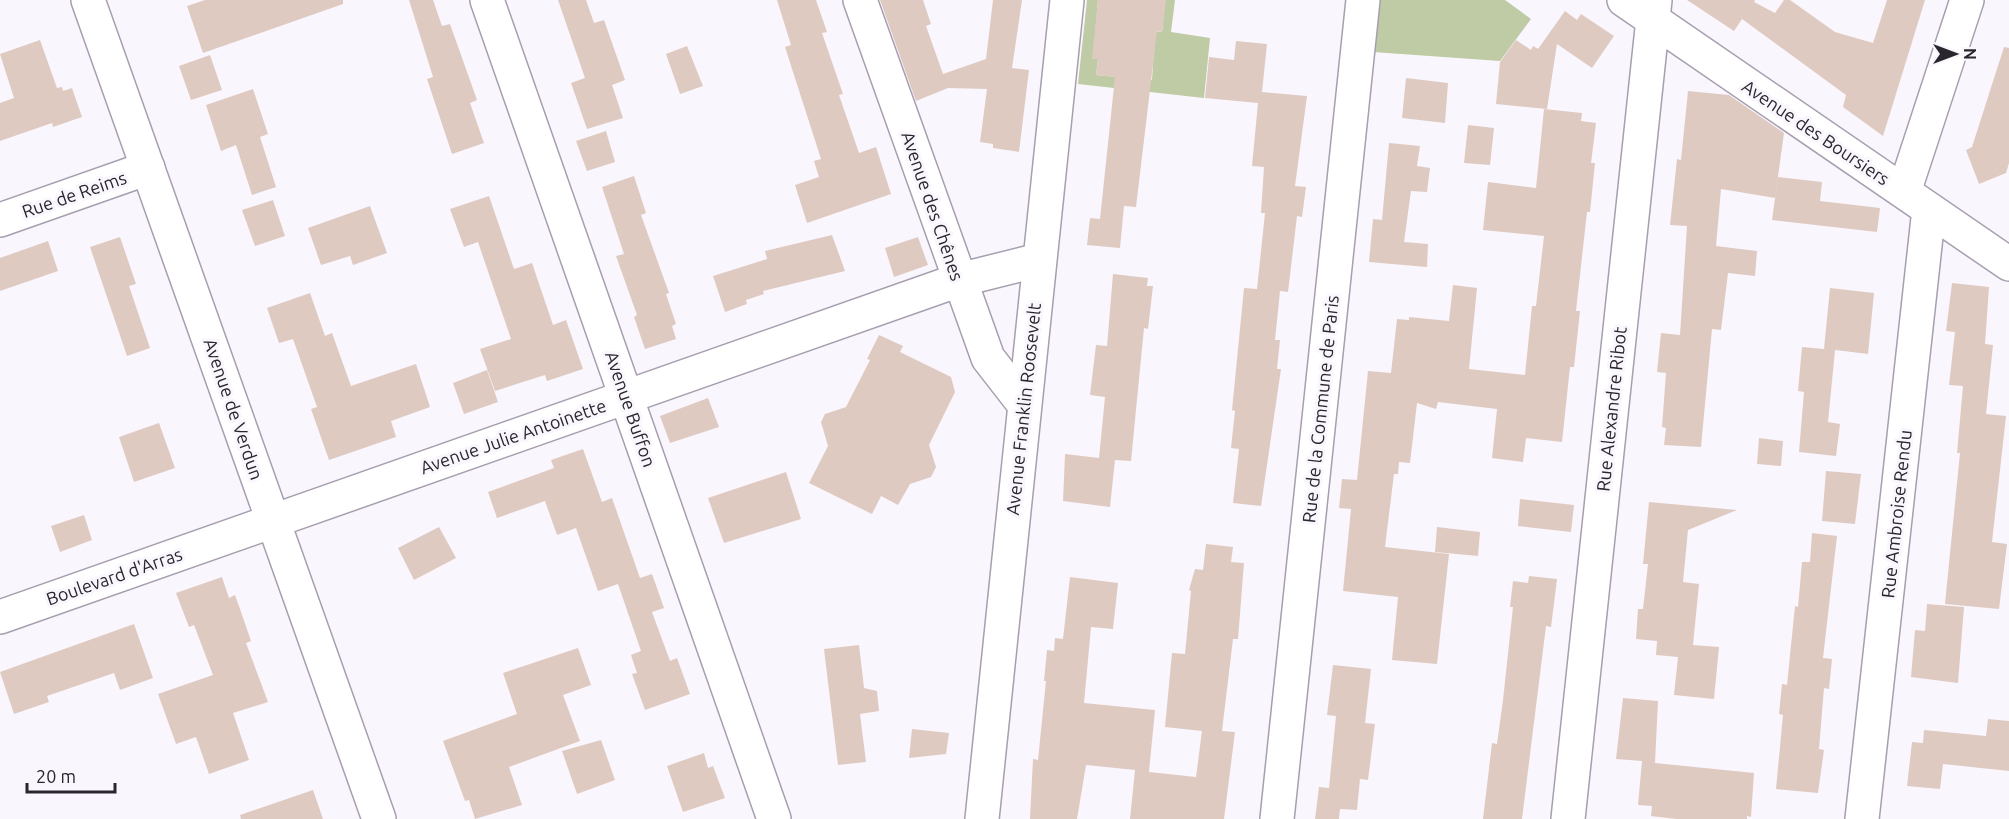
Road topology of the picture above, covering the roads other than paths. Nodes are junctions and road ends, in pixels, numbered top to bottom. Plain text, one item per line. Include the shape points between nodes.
1 (88, 0) edge
2 (487, 0) edge
3 (860, 0) edge
4 (1067, 0) edge
5 (1363, 0) edge
6 (1624, 0) edge
7 (1967, 0) edge
8 (1653, 9) edge
9 (148, 168) junction
10 (1917, 201) junction
11 (0, 220) edge
12 (1039, 260) junction
13 (2009, 264) edge
14 (958, 280) junction
15 (626, 397) junction
16 (1023, 403) junction
17 (274, 522) junction
18 (227, 536) joint
19 (0, 616) edge
20 (379, 819) edge
21 (774, 819) edge
22 (982, 819) edge
23 (1277, 819) edge
24 (1568, 819) edge
25 (1862, 819) edge

1 - 9 street, Avenue de Verdun
2 - 15 street, Avenue Buffon
3 - 14 street, Avenue des Chênes
4 - 12 street, Avenue Franklin Roosevelt
5 - 23 street, Rue de la Commune de Paris
6 - 8 street, Avenue des Boursiers
7 - 10 street, Rue Ambroise Rendu
8 - 10 street, Avenue des Boursiers
8 - 24 street, Rue Alexandre Ribot
9 - 11 street, Rue de Reims
9 - 17 street, Avenue de Verdun
10 - 13 street, Avenue des Boursiers
10 - 25 street, Rue Ambroise Rendu
12 - 14 street, Avenue Julie Antoinette
12 - 16 street, Avenue Franklin Roosevelt
14 - 15 street, Avenue Julie Antoinette
14 - 16 street, Avenue des Chênes via 988,358
15 - 17 street, Avenue Julie Antoinette
15 - 21 street, Avenue Buffon
16 - 22 street, Avenue Franklin Roosevelt
17 - 18 street, Avenue Julie Antoinette
17 - 20 street, Avenue de Verdun
18 - 19 street, Boulevard d'Arras

